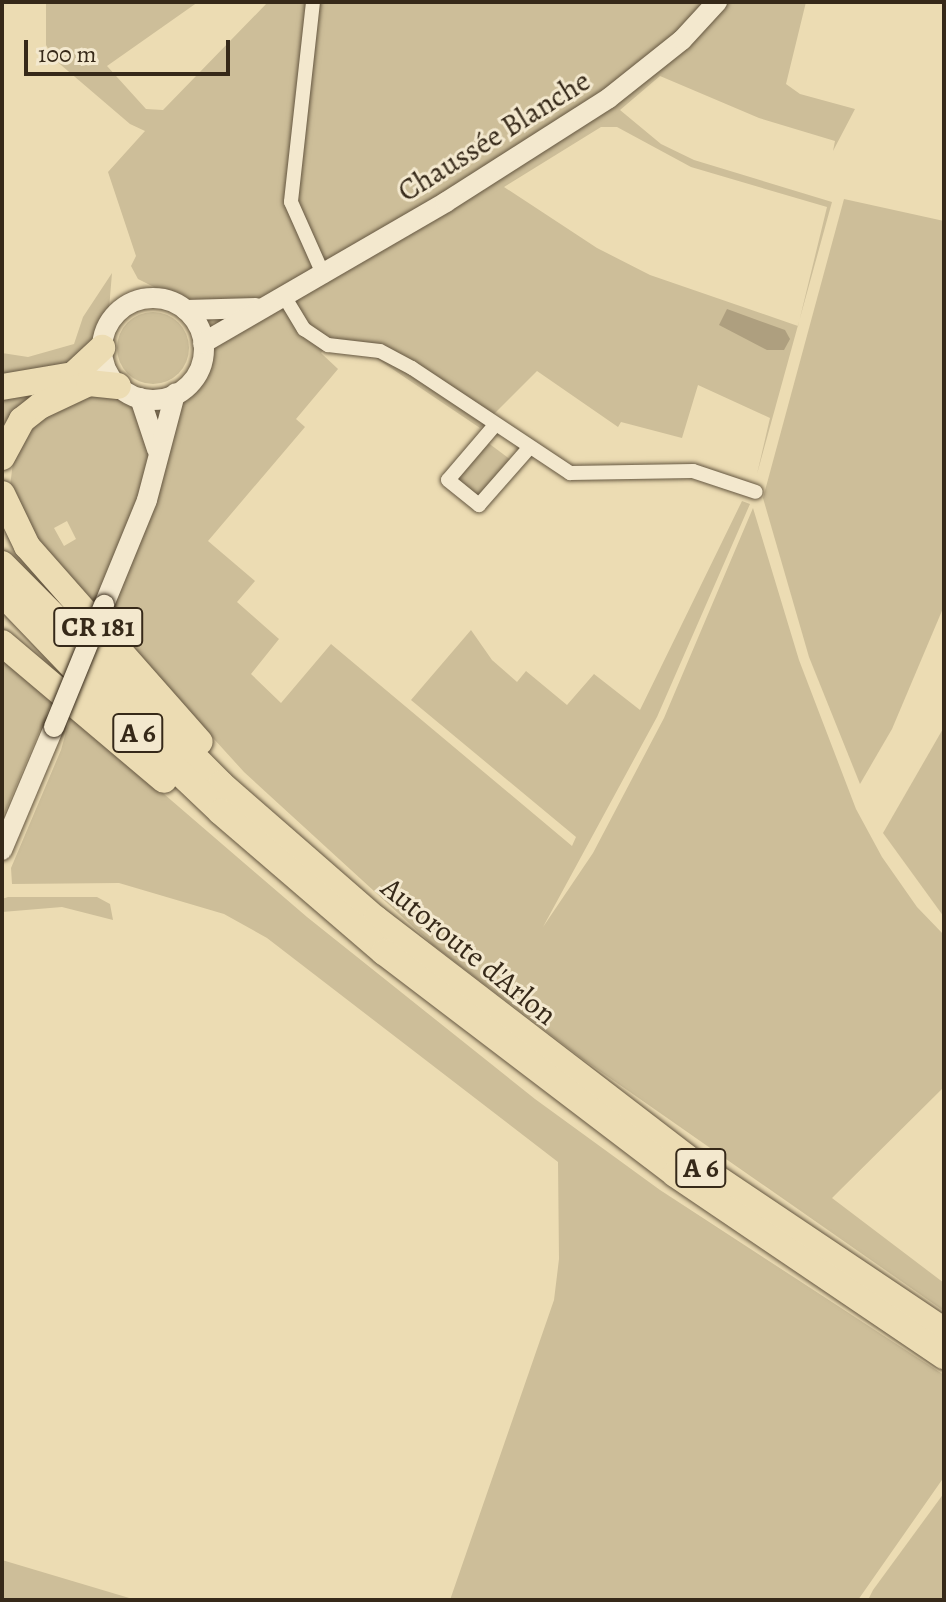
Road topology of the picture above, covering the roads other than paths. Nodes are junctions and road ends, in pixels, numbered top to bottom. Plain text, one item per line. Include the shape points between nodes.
1 (313, 2) edge
2 (717, 2) edge
3 (324, 276) junction
4 (284, 296) junction
5 (263, 307) junction
6 (186, 310) junction
7 (203, 343) junction
8 (102, 348) junction
9 (2, 387) edge
10 (129, 392) junction
11 (175, 394) junction
12 (495, 425) junction
13 (529, 448) junction
14 (157, 449) junction
15 (2, 457) edge
16 (756, 492) dead end
17 (2, 494) edge
18 (2, 564) edge
19 (2, 593) edge
20 (2, 643) edge
21 (221, 784) junction
22 (2, 850) edge
23 (282, 865) junction
24 (944, 1331) edge
25 (944, 1356) edge

1 - 3 street via 291,202
2 - 3 main road, Chaussée Blanche via 682,40 609,98
3 - 4 main road, Chaussée Blanche
4 - 5 main road, Chaussée Blanche
4 - 12 street via 304,329 328,345 380,351
5 - 6 main road
5 - 7 main road, Chaussée Blanche
6 - 7 main road
6 - 8 main road via 161,298 134,301 111,320
7 - 11 main road via 198,373
8 - 9 highway via 73,375
8 - 10 main road via 103,362
10 - 11 main road
10 - 14 main road, CR 181
10 - 15 highway via 89,383 40,406 22,420
11 - 14 main road, CR 181
12 - 13 street
12 - 13 street via 448,480 479,505
13 - 16 street via 570,473 693,471
14 - 22 main road, CR 181, bridge via 147,500
17 - 21 highway, CR 181 via 27,546 209,752
18 - 21 highway, Autoroute d'Arlon / A 6
19 - 23 highway, Autoroute d'Arlon / A 6 via 118,714
20 - 23 highway, A 6 via 233,839
21 - 24 highway, Autoroute d'Arlon / A 6 via 376,919 580,1080
23 - 25 highway, Autoroute d'Arlon / A 6 via 573,1100

